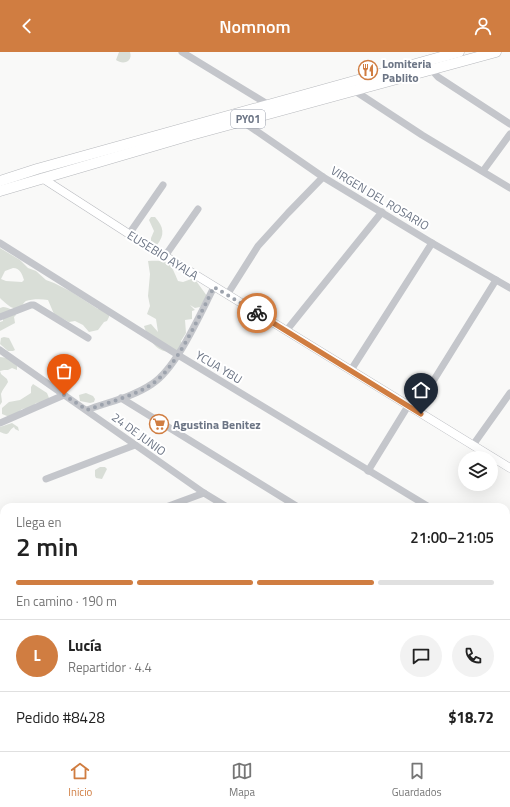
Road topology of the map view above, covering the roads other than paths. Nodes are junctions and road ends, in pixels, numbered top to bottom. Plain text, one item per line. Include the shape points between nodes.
1 (182, 52) edge
2 (496, 52) edge
3 (452, 55) edge
4 (428, 66) junction
5 (355, 91) junction
6 (269, 105) junction
7 (242, 121) junction
8 (510, 124) edge
9 (510, 134) edge
10 (483, 171) junction
11 (40, 173) junction
12 (324, 177) junction
13 (0, 181) edge
14 (162, 185) dead end
15 (510, 188) edge
16 (0, 191) edge
17 (198, 209) dead end
18 (382, 212) junction
19 (129, 234) junction
20 (0, 242) edge
21 (432, 243) junction
22 (165, 256) junction
23 (496, 280) junction
24 (214, 287) junction
25 (510, 288) edge
26 (227, 295) junction
27 (0, 317) edge
28 (286, 331) junction
29 (88, 338) dead end
30 (0, 350) edge
31 (178, 355) junction
32 (351, 370) junction
33 (510, 393) edge
34 (64, 395) junction
35 (121, 398) junction
36 (408, 406) junction
37 (87, 410) junction
38 (0, 422) edge
39 (135, 445) junction
40 (472, 445) junction
41 (510, 468) edge
42 (368, 470) junction
43 (46, 479) dead end
44 (204, 493) junction
45 (177, 503) edge
46 (220, 503) edge
47 (292, 503) edge
48 (422, 503) edge

1 - 6 street
2 - 3 highway, PY01
3 - 4 highway, PY01
4 - 5 highway, PY01
4 - 6 highway, PY01
4 - 8 street via 438,78
5 - 7 highway, PY01
5 - 10 street
6 - 11 highway, PY01
7 - 11 highway, PY01
7 - 12 street, VIRGEN DEL ROSARIO
9 - 10 street
10 - 15 street
11 - 13 highway, PY01
11 - 16 highway, PY01
11 - 19 main road, EUSEBIO AYALA
12 - 18 street, VIRGEN DEL ROSARIO
12 - 26 street via 258,246
14 - 19 street
17 - 22 street
18 - 21 street, VIRGEN DEL ROSARIO
18 - 28 street
19 - 22 main road, EUSEBIO AYALA
20 - 31 street, YCUA YBU
21 - 23 street, VIRGEN DEL ROSARIO
21 - 32 street
22 - 24 main road, EUSEBIO AYALA
23 - 25 street, VIRGEN DEL ROSARIO
23 - 36 street via 432,383
24 - 26 main road, EUSEBIO AYALA
24 - 31 street
26 - 28 main road, EUSEBIO AYALA
27 - 29 street via 34,305
28 - 32 main road, EUSEBIO AYALA
30 - 34 street, 24 DE JUNIO
31 - 35 street via 156,382
31 - 42 street, YCUA YBU
32 - 36 main road, EUSEBIO AYALA
33 - 40 street
34 - 37 street, 24 DE JUNIO
34 - 38 street
35 - 37 street
35 - 47 street
36 - 40 main road, EUSEBIO AYALA
36 - 42 street
37 - 39 street, 24 DE JUNIO
39 - 43 street
39 - 44 street, 24 DE JUNIO
40 - 41 main road, EUSEBIO AYALA
42 - 48 street, YCUA YBU
44 - 45 street
44 - 46 street, 24 DE JUNIO

